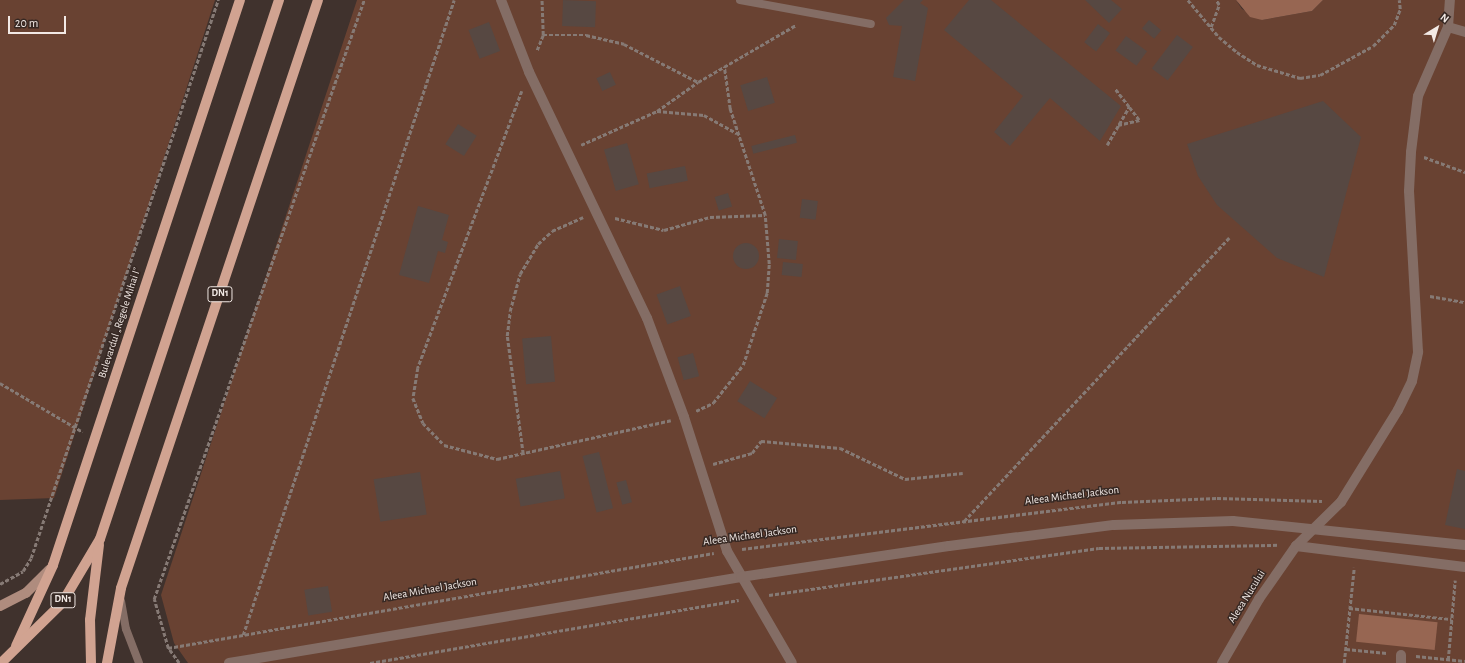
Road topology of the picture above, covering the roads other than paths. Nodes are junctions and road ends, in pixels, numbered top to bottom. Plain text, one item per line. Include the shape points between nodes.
1 (240, 0) edge
2 (279, 0) edge
3 (318, 0) edge
4 (500, 0) edge
5 (740, 0) edge
6 (1450, 0) edge
7 (871, 24) dead end
8 (1448, 27) junction
9 (1465, 32) edge
10 (1312, 530) junction
11 (100, 539) junction
12 (1465, 545) edge
13 (1296, 546) junction
14 (53, 565) junction
15 (1461, 566) edge
16 (741, 577) junction
17 (121, 588) junction
18 (0, 606) edge
19 (14, 651) junction
20 (3, 662) edge
21 (91, 663) edge
22 (107, 663) edge
23 (139, 663) edge
24 (229, 663) edge
25 (792, 663) edge
26 (1222, 663) edge

1 - 14 main road, Bulevardul „Regele Mihai I” / DN1
2 - 11 main road, Bulevardul „Regele Mihai I” / DN1
3 - 17 main road, DN1
4 - 16 street via 529,72 647,318 684,417 727,551
5 - 7 lane
6 - 8 street, Aleea Nucului
8 - 9 street
8 - 10 street, Aleea Nucului via 1418,96 1411,152 1409,191 1418,352 1412,381 1398,410 1341,502
10 - 12 street
10 - 13 street, Aleea Nucului
10 - 16 street via 1233,521 1114,525
11 - 19 main road, Bulevardul „Regele Mihai I” / DN1 via 62,603
11 - 21 main road, Bulevardul „Regele Mihai I” / DN1 via 90,620
13 - 15 street
13 - 26 street, Aleea Nucului via 1258,599
14 - 18 main road via 26,593
14 - 19 main road, Bulevardul „Regele Mihai I” / DN1
16 - 24 street
16 - 25 street
17 - 22 main road, DN1
17 - 23 lane via 126,629
19 - 20 main road, Bulevardul „Regele Mihai I” / DN1

